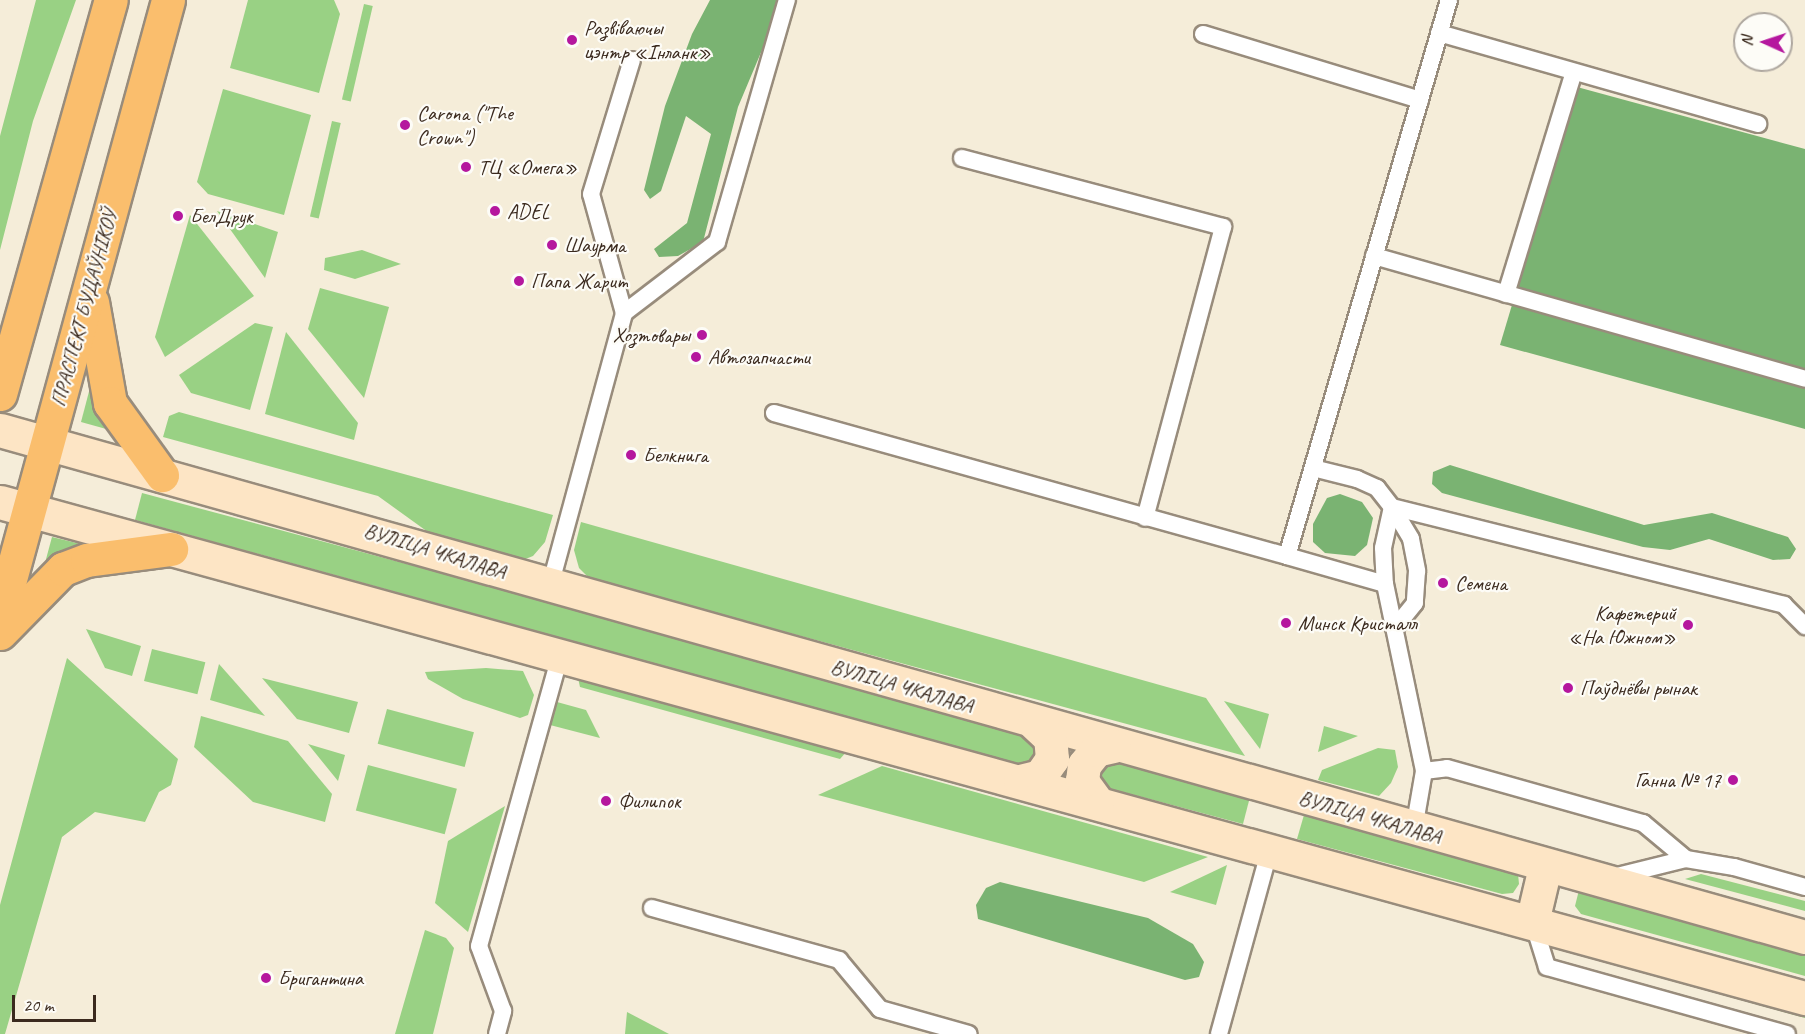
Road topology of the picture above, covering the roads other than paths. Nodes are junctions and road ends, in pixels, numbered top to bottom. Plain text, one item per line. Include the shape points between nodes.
1 (111, 0) edge
2 (168, 0) edge
3 (787, 0) edge
4 (1449, 0) edge
5 (1439, 33) junction
6 (1203, 34) dead end
7 (632, 60) dead end
8 (1574, 72) junction
9 (1420, 100) junction
10 (1758, 124) dead end
11 (962, 158) dead end
12 (1374, 256) junction
13 (33, 266) junction
14 (90, 285) junction
15 (1506, 294) junction
16 (624, 314) junction
17 (0, 319) edge
18 (1805, 379) edge
19 (0, 394) edge
20 (774, 413) dead end
21 (0, 430) edge
22 (47, 443) junction
23 (1313, 468) junction
24 (162, 475) junction
25 (14, 506) edge
26 (1392, 507) junction
27 (1145, 518) junction
28 (1411, 539) junction
29 (1383, 548) junction
30 (171, 549) junction
31 (1287, 556) junction
32 (1385, 584) junction
33 (550, 586) junction
34 (0, 616) edge
35 (1805, 626) edge
36 (1394, 629) junction
37 (0, 633) edge
38 (560, 655) junction
39 (1034, 723) junction
40 (1114, 746) junction
41 (1424, 771) junction
42 (1020, 780) junction
43 (1097, 802) junction
44 (1414, 829) junction
45 (1270, 849) junction
46 (1686, 859) junction
47 (1545, 867) junction
48 (1600, 880) junction
49 (1805, 887) edge
50 (652, 908) dead end
51 (1532, 921) junction
52 (1805, 937) edge
53 (1805, 998) edge
54 (497, 1034) edge
55 (969, 1034) edge
56 (1219, 1034) edge
57 (1787, 1034) edge

1 - 13 main road
2 - 14 main road, ПРАСПЕКТ БУДАЎНІКОЎ
3 - 16 lane via 717,242
4 - 5 lane
5 - 8 lane
5 - 9 lane
6 - 9 lane
7 - 16 lane via 591,194
8 - 10 lane
8 - 15 lane
9 - 12 lane
11 - 27 lane via 1223,227
12 - 15 lane
12 - 23 lane
13 - 17 main road
13 - 19 main road
14 - 22 main road, ПРАСПЕКТ БУДАЎНІКОЎ
14 - 24 main road via 110,402
15 - 18 lane
16 - 33 lane
20 - 27 lane
21 - 22 main road, ВУЛІЦА ЧКАЛАВА
22 - 24 main road, ВУЛІЦА ЧКАЛАВА
22 - 25 main road, ПРАСПЕКТ БУДАЎНІКОЎ
23 - 26 lane via 1377,488
23 - 31 lane
24 - 33 main road, ВУЛІЦА ЧКАЛАВА via 390,537
25 - 30 main road
25 - 34 main road, ПРАСПЕКТ БУДАЎНІКОЎ
26 - 28 lane
26 - 29 lane
26 - 35 lane via 1784,605
27 - 31 lane
28 - 29 lane
28 - 36 lane via 1417,571 1415,603
29 - 32 lane
30 - 37 main road via 87,560 63,569
30 - 38 main road
31 - 32 lane
32 - 36 lane
33 - 39 main road, ВУЛІЦА ЧКАЛАВА
36 - 41 lane
38 - 42 main road
38 - 54 lane via 479,946 503,1011
39 - 40 main road, ВУЛІЦА ЧКАЛАВА
39 - 42 main road via 1050,738 1052,759 1040,776
40 - 43 main road via 1096,750 1084,765 1082,781
40 - 44 main road, ВУЛІЦА ЧКАЛАВА
41 - 44 lane
41 - 46 lane via 1447,768 1643,823
42 - 43 main road
43 - 45 main road
44 - 47 main road, ВУЛІЦА ЧКАЛАВА
45 - 51 main road
45 - 56 lane
46 - 48 lane
46 - 49 lane via 1734,867
47 - 48 main road, ВУЛІЦА ЧКАЛАВА
47 - 51 main road
48 - 52 main road, ВУЛІЦА ЧКАЛАВА
50 - 55 lane via 839,960 880,1009
51 - 53 main road
51 - 57 lane via 1547,967

